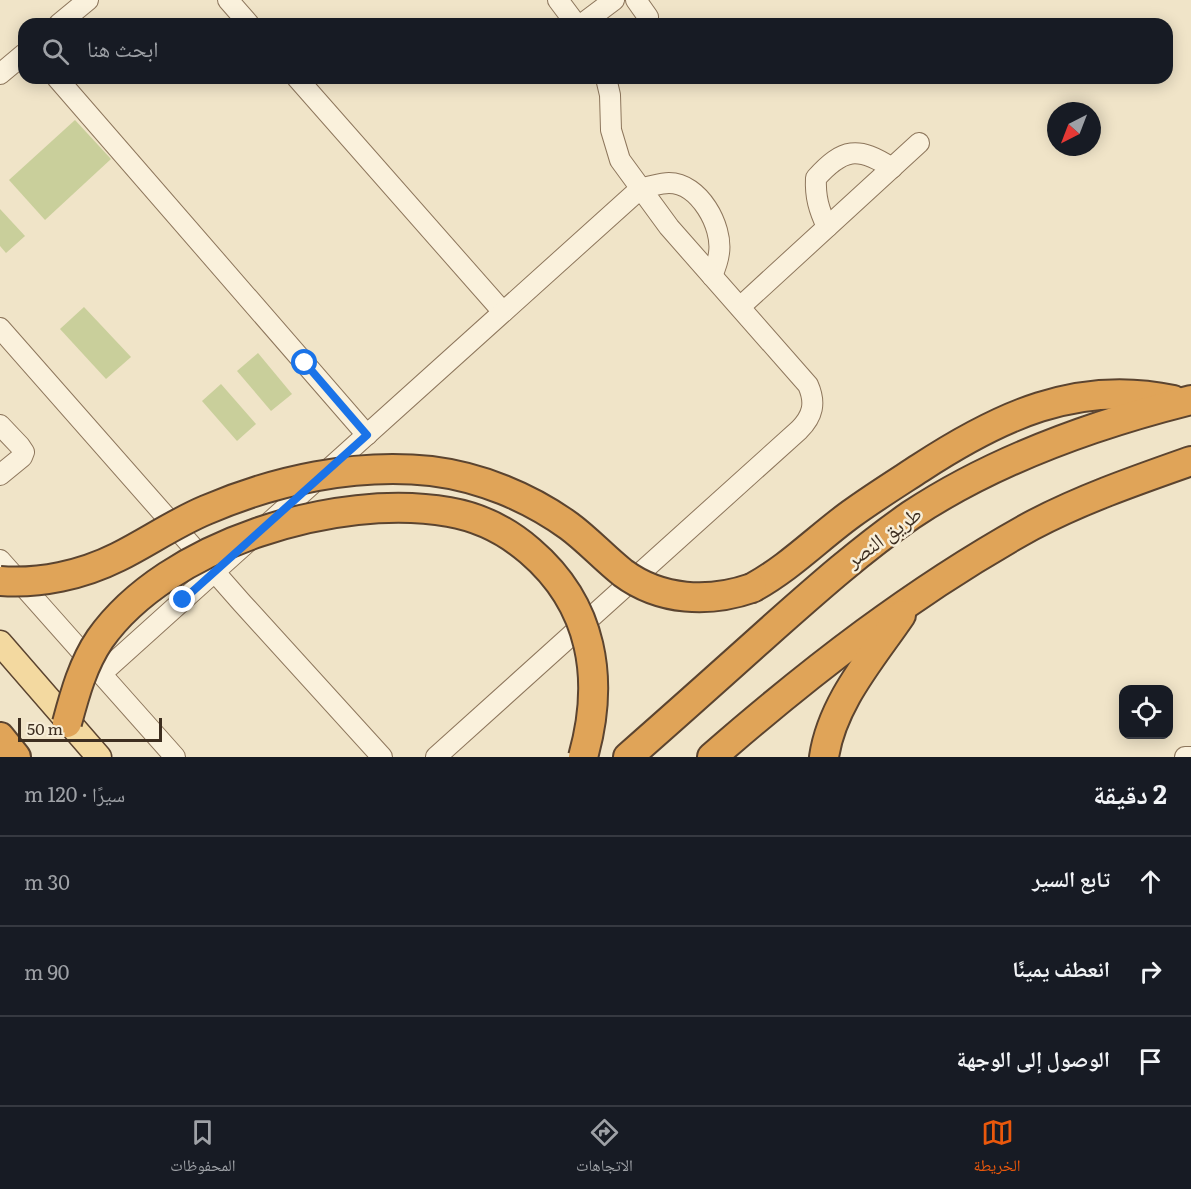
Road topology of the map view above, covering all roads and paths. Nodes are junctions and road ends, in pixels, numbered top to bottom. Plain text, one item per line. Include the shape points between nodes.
1 (88, 0) edge
2 (228, 0) edge
3 (558, 0) edge
4 (614, 0) edge
5 (636, 0) edge
6 (66, 18) edge
7 (244, 18) edge
8 (572, 18) edge
9 (590, 18) edge
10 (647, 18) edge
11 (18, 59) edge
12 (0, 74) edge
13 (62, 84) edge
14 (302, 84) edge
15 (607, 84) edge
16 (919, 143) dead end
17 (892, 168) junction
18 (641, 188) junction
19 (827, 227) junction
20 (712, 276) junction
21 (740, 307) junction
22 (503, 312) junction
23 (0, 328) edge
24 (1187, 401) edge
25 (0, 424) edge
26 (367, 435) junction
27 (1191, 461) edge
28 (0, 476) edge
29 (0, 560) edge
30 (215, 571) junction
31 (0, 581) edge
32 (912, 598) junction
33 (0, 643) edge
34 (101, 674) junction
35 (67, 723) junction
36 (0, 737) edge
37 (16, 757) edge
38 (99, 757) edge
39 (175, 757) edge
40 (382, 757) edge
41 (436, 757) edge
42 (582, 757) edge
43 (628, 757) edge
44 (712, 757) edge
45 (824, 757) edge
46 (1185, 757) edge
47 (1191, 757) edge

1 - 6 lane
2 - 7 lane
3 - 8 lane
4 - 9 lane
5 - 10 lane
11 - 12 lane
13 - 26 lane
14 - 22 lane
15 - 18 lane via 611,130 620,160
16 - 17 lane
17 - 19 lane
17 - 19 lane via 875,156 858,152 844,155 825,168 816,178 815,192
18 - 20 lane
18 - 20 lane via 669,183 690,189 698,196 715,221 720,252
18 - 22 lane
19 - 21 lane
20 - 21 lane
21 - 41 lane via 808,385 813,397 808,421
22 - 26 lane
23 - 30 lane
24 - 31 highway, bridge via 1095,395 1051,403 999,422 897,482 781,570 737,593 704,598 655,590 625,574 568,525 518,496 463,477 405,469 347,471 274,486 205,510 97,567 52,578
24 - 43 highway, طريق النصر via 1071,436 1017,459 913,514 826,581
25 - 28 lane via 24,452
26 - 30 lane
27 - 32 highway via 1050,517
29 - 34 lane
30 - 34 lane
30 - 40 lane
32 - 44 highway
32 - 45 highway via 846,696 829,734
33 - 35 main road
34 - 39 lane
35 - 38 main road
35 - 42 highway, bridge via 80,679 99,640 128,607 170,575 225,546 283,525 348,512 415,509 468,517 506,534 542,561 571,597 582,619 592,663 590,730
36 - 37 highway
46 - 47 lane

